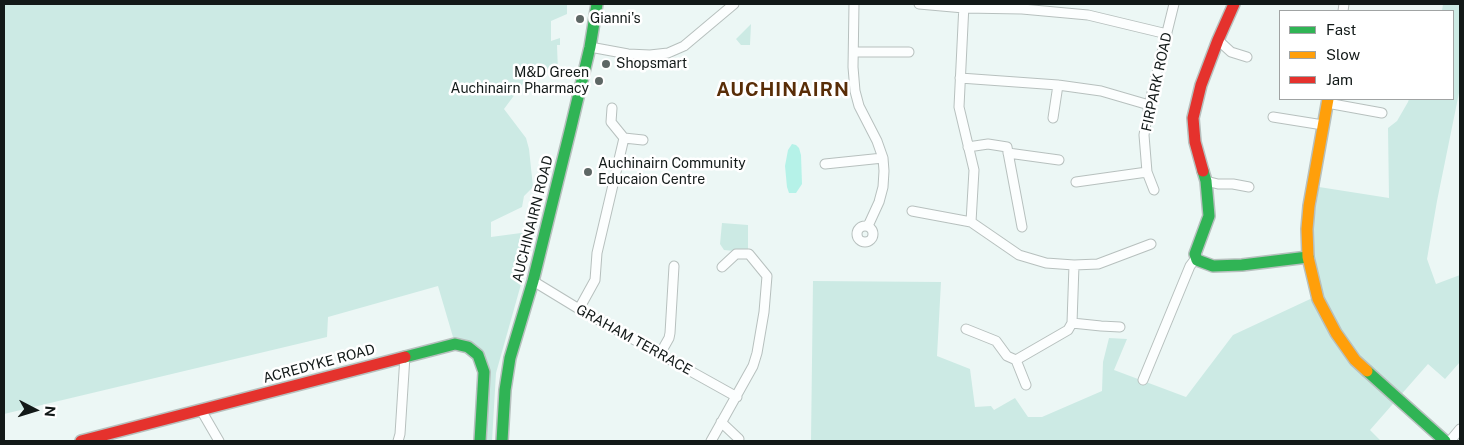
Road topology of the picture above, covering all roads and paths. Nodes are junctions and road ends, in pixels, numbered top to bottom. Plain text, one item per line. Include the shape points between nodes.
1 (597, 4) edge
2 (733, 4) edge
3 (854, 4) edge
4 (919, 4) edge
5 (1090, 4) edge
6 (1174, 4) edge
7 (1233, 4) edge
8 (964, 6) edge
9 (1088, 15) junction
10 (1167, 34) junction
11 (1218, 40) junction
12 (590, 47) junction
13 (854, 52) junction
14 (909, 52) dead end
15 (1247, 57) dead end
16 (960, 78) junction
17 (1058, 85) junction
18 (1327, 101) edge
19 (1149, 105) junction
20 (612, 108) dead end
21 (1382, 113) dead end
22 (1273, 117) dead end
23 (1053, 118) dead end
24 (1322, 125) junction
25 (624, 138) junction
26 (643, 140) dead end
27 (968, 147) junction
28 (1008, 153) junction
29 (883, 158) junction
30 (1059, 160) dead end
31 (825, 164) dead end
32 (1147, 172) junction
33 (1206, 181) junction
34 (1076, 182) dead end
35 (1249, 187) dead end
36 (1154, 190) dead end
37 (912, 211) dead end
38 (971, 222) junction
39 (868, 226) dead end
40 (1022, 227) dead end
41 (1151, 244) dead end
42 (1308, 257) junction
43 (1199, 260) junction
44 (1074, 265) junction
45 (674, 266) dead end
46 (722, 267) dead end
47 (533, 281) junction
48 (579, 309) junction
49 (1072, 323) junction
50 (1120, 326) dead end
51 (966, 329) dead end
52 (660, 354) junction
53 (405, 356) junction
54 (1016, 360) junction
55 (1143, 380) dead end
56 (1026, 384) dead end
57 (737, 397) junction
58 (201, 410) junction
59 (720, 422) junction
60 (1460, 429) edge
61 (739, 439) dead end
62 (81, 441) edge
63 (219, 441) edge
64 (398, 441) edge
65 (480, 441) edge
66 (502, 441) edge
67 (711, 441) edge
68 (1446, 441) edge
69 (1450, 441) edge

1 - 12 street, AUCHINAIRN ROAD
2 - 12 street via 684,46 668,53 636,54
3 - 13 street
4 - 8 street
5 - 9 street
6 - 10 street, FIRPARK ROAD
7 - 11 street
8 - 9 street
8 - 16 street
9 - 10 street
10 - 19 street, FIRPARK ROAD
11 - 15 street via 1231,52
11 - 33 street via 1192,118
12 - 47 street, AUCHINAIRN ROAD
13 - 14 street
13 - 29 street via 855,90 859,106
16 - 17 street
16 - 27 street via 959,107
17 - 19 street
17 - 23 street
18 - 21 street
18 - 24 street
19 - 32 street, FIRPARK ROAD via 1144,135
20 - 25 street via 611,122
22 - 24 street
24 - 42 street via 1309,206
25 - 26 street
25 - 48 street via 596,253 595,280
27 - 28 street via 988,144 1007,148
27 - 38 street via 974,170
28 - 30 street
28 - 40 street
29 - 31 street
29 - 39 street via 883,187
32 - 34 street
32 - 36 street, FIRPARK ROAD
33 - 35 street
33 - 43 street via 1209,216 1195,254
37 - 38 street
38 - 44 street via 1019,255 1046,263
41 - 44 street via 1098,264
42 - 43 street via 1222,266
42 - 68 street via 1318,299 1355,360
43 - 55 street via 1190,266
44 - 49 street
45 - 52 street via 670,333
46 - 57 street via 736,254 749,254 767,276 757,353
47 - 48 street, GRAHAM TERRACE
47 - 66 street, AUCHINAIRN ROAD via 510,358 504,390
48 - 52 street, GRAHAM TERRACE
49 - 50 street
49 - 54 street via 1068,330
51 - 54 street via 996,342 1007,356
52 - 57 street, GRAHAM TERRACE
53 - 58 street, ACREDYKE ROAD
53 - 64 street
53 - 65 street, ACREDYKE ROAD via 455,344 468,347 478,355 484,372
54 - 56 street
57 - 59 street
58 - 62 street, ACREDYKE ROAD
58 - 63 street
59 - 61 street
59 - 67 street
60 - 69 street

